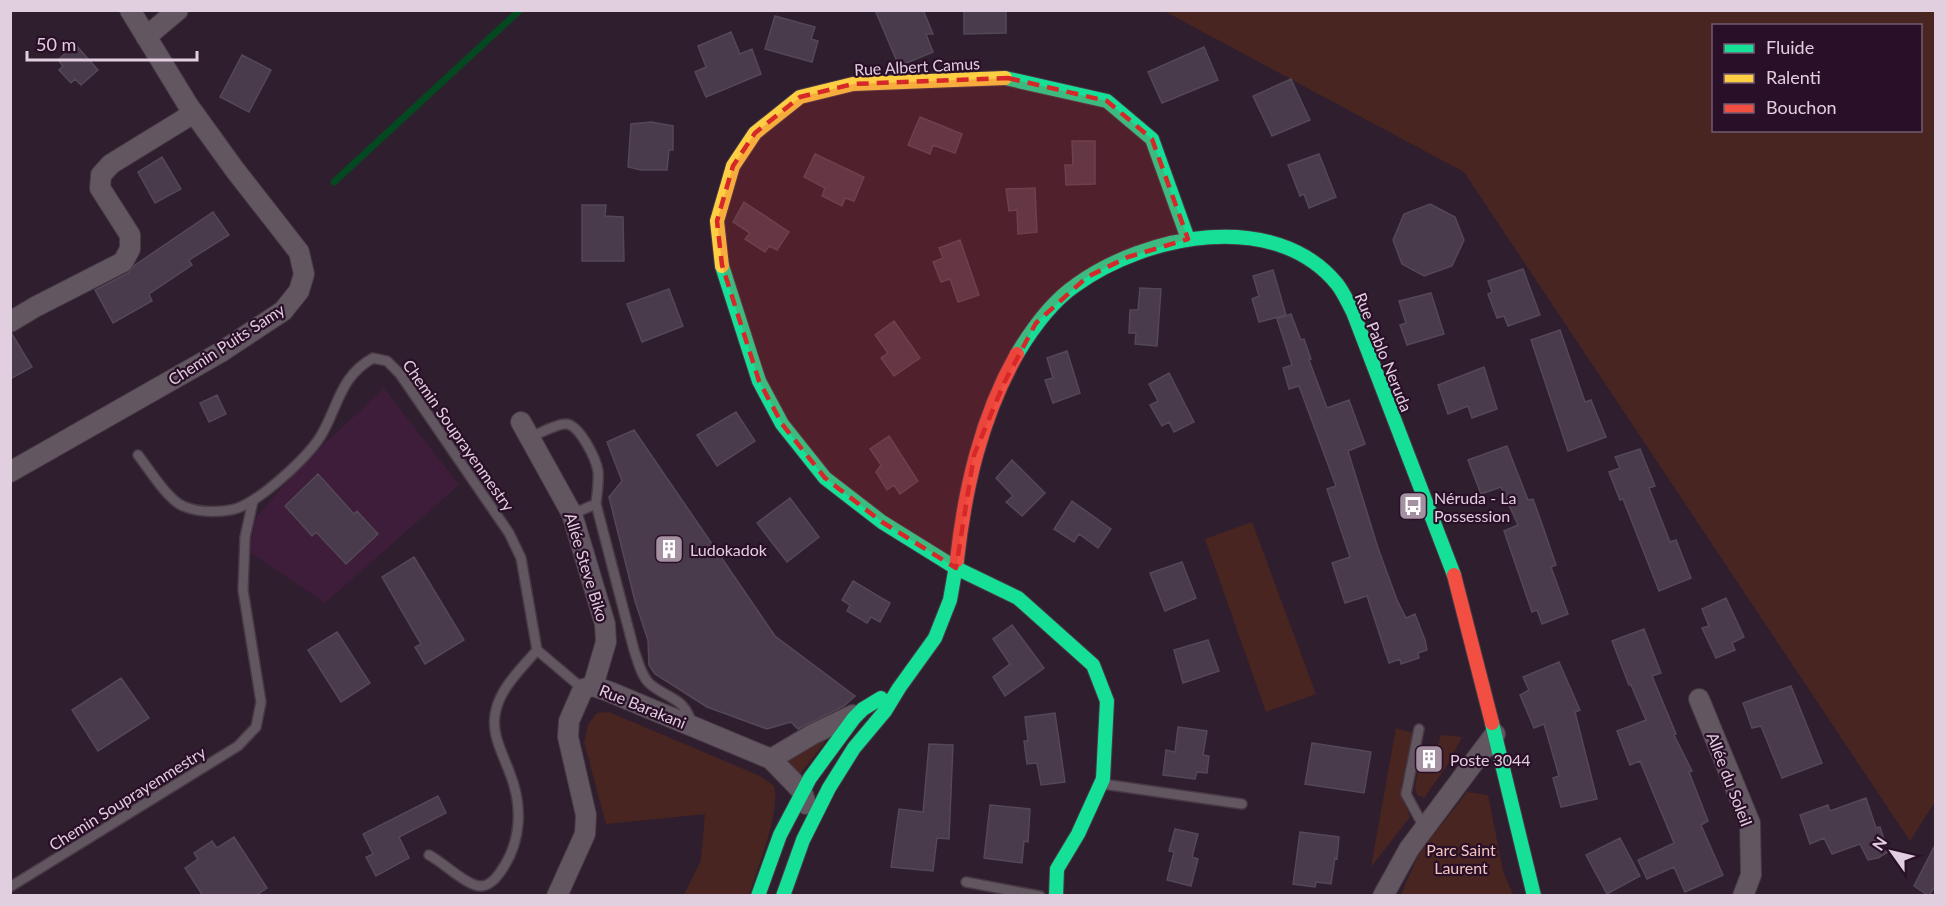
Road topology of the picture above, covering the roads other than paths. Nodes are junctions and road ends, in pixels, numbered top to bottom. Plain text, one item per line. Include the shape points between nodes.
1 (130, 10) edge
2 (178, 10) edge
3 (146, 37) junction
4 (194, 113) junction
5 (1188, 239) junction
6 (10, 322) edge
7 (526, 430) joint
8 (138, 455) dead end
9 (10, 471) edge
10 (253, 501) junction
11 (596, 504) junction
12 (572, 514) junction
13 (956, 568) junction
14 (537, 650) junction
15 (899, 686) junction
16 (588, 687) junction
17 (1699, 699) dead end
18 (861, 711) junction
19 (693, 726) junction
20 (1419, 729) dead end
21 (1495, 734) junction
22 (771, 759) junction
23 (1101, 783) junction
24 (802, 791) junction
25 (1242, 804) dead end
26 (811, 821) junction
27 (1425, 829) junction
28 (429, 855) dead end
29 (966, 882) dead end
30 (10, 887) edge
31 (557, 896) edge
32 (758, 896) edge
33 (783, 896) edge
34 (1040, 896) edge
35 (1056, 896) edge
36 (1383, 896) edge
37 (1534, 896) edge
38 (1743, 896) edge

1 - 3 street, Chemin Puits Samy
2 - 3 street
3 - 4 street, Chemin Puits Samy
4 - 6 street via 111,164 101,175 100,188 130,235 130,249 123,262
4 - 9 street, Chemin Puits Samy via 299,252 304,274 299,291 283,311 221,352
5 - 13 main road, Rue Pablo Neruda via 1128,257 1087,277 1060,297 1036,323 989,413 974,455
5 - 13 main road, Rue Albert Camus via 1152,139 1107,101 1008,78 853,84 800,98 755,133 733,166 717,221 722,265 759,381 782,424 825,478 882,522
5 - 21 main road, Rue Pablo Neruda via 1231,235 1281,245 1303,254 1336,282 1353,312 1455,577
7 - 11 lane via 565,424 579,431 597,468
7 - 12 street, Allée Steve Biko
8 - 10 lane via 183,506 210,512 236,509
10 - 14 lane, Chemin Souprayenmestry via 314,446 344,384 360,365 373,358 387,361 400,374 509,533 521,558
10 - 30 lane, Chemin Souprayenmestry via 245,537 243,590 261,702 256,727 238,746
11 - 12 lane
11 - 19 lane via 641,669 650,683 684,705
12 - 16 street, Allée Steve Biko via 605,624 606,642
13 - 15 main road, Rue Pablo Neruda via 939,632
13 - 23 main road, Rue Albert Camus via 1018,598 1093,665 1107,701
14 - 16 lane
14 - 28 lane via 496,709 494,725 517,796 519,820 516,842 507,863 495,880 485,886 474,885
15 - 18 main road, Rue Pablo Neruda
15 - 26 main road, Rue Pablo Neruda via 851,752
16 - 19 street, Rue Barakani
16 - 31 street, Rue Barakani via 569,721 568,737 586,815 585,834
17 - 38 street, Allée du Soleil via 1750,823 1751,875
18 - 22 street
18 - 24 main road, Rue Pablo Neruda
19 - 22 street, Rue Barakani
20 - 27 lane via 1406,794
21 - 27 street
21 - 37 main road, Rue Pablo Neruda
22 - 24 street, Rue Barakani
23 - 25 lane
23 - 35 main road, Rue Albert Camus via 1057,869
24 - 26 street, Rue Barakani
24 - 32 main road, Rue Pablo Neruda via 781,831
26 - 33 main road, Rue Pablo Neruda
27 - 36 street
29 - 34 lane

